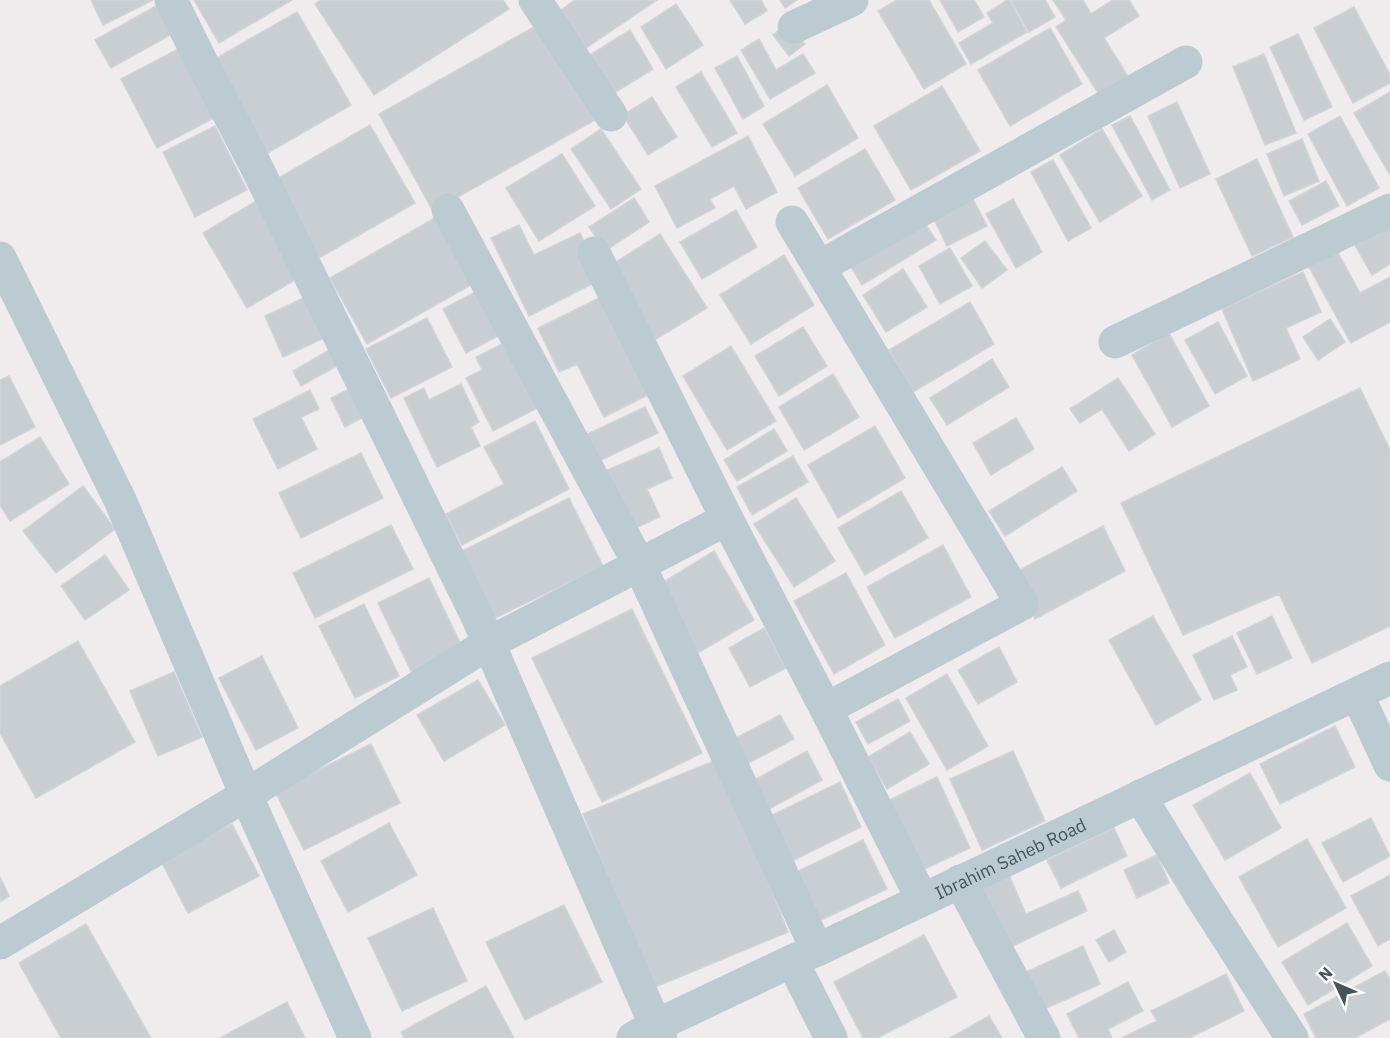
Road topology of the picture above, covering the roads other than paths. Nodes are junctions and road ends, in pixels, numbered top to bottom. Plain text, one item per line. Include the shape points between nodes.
1 (171, 0) edge
2 (535, 0) edge
3 (852, 0) edge
4 (795, 27) dead end
5 (1186, 62) dead end
6 (611, 115) dead end
7 (448, 210) dead end
8 (1390, 210) edge
9 (792, 222) dead end
10 (594, 253) dead end
11 (0, 258) edge
12 (819, 267) junction
13 (1115, 342) dead end
14 (727, 519) junction
15 (639, 564) junction
16 (489, 643) junction
17 (1390, 678) edge
18 (1357, 694) junction
19 (826, 709) junction
20 (1390, 765) edge
21 (246, 795) junction
22 (1140, 796) junction
23 (960, 881) junction
24 (922, 899) junction
25 (0, 943) edge
26 (804, 956) junction
27 (650, 1034) edge
28 (355, 1038) edge
29 (831, 1038) edge
30 (1044, 1038) edge
31 (1292, 1038) edge

1 - 16 street
2 - 6 street
3 - 4 street
5 - 12 street
7 - 15 street
8 - 13 street
9 - 12 street
10 - 14 street
11 - 21 street via 120,500
12 - 19 street via 1022,604
14 - 15 street
14 - 19 street
15 - 16 street
15 - 26 street
16 - 21 street
16 - 27 street
17 - 18 street, Ibrahim Saheb Road
18 - 20 street
18 - 22 street, Ibrahim Saheb Road
19 - 24 street
21 - 25 street
21 - 28 street
22 - 23 street, Ibrahim Saheb Road
22 - 31 street
23 - 24 street, Ibrahim Saheb Road
23 - 30 street
24 - 26 street, Ibrahim Saheb Road
26 - 27 street, Ibrahim Saheb Road
26 - 29 street

